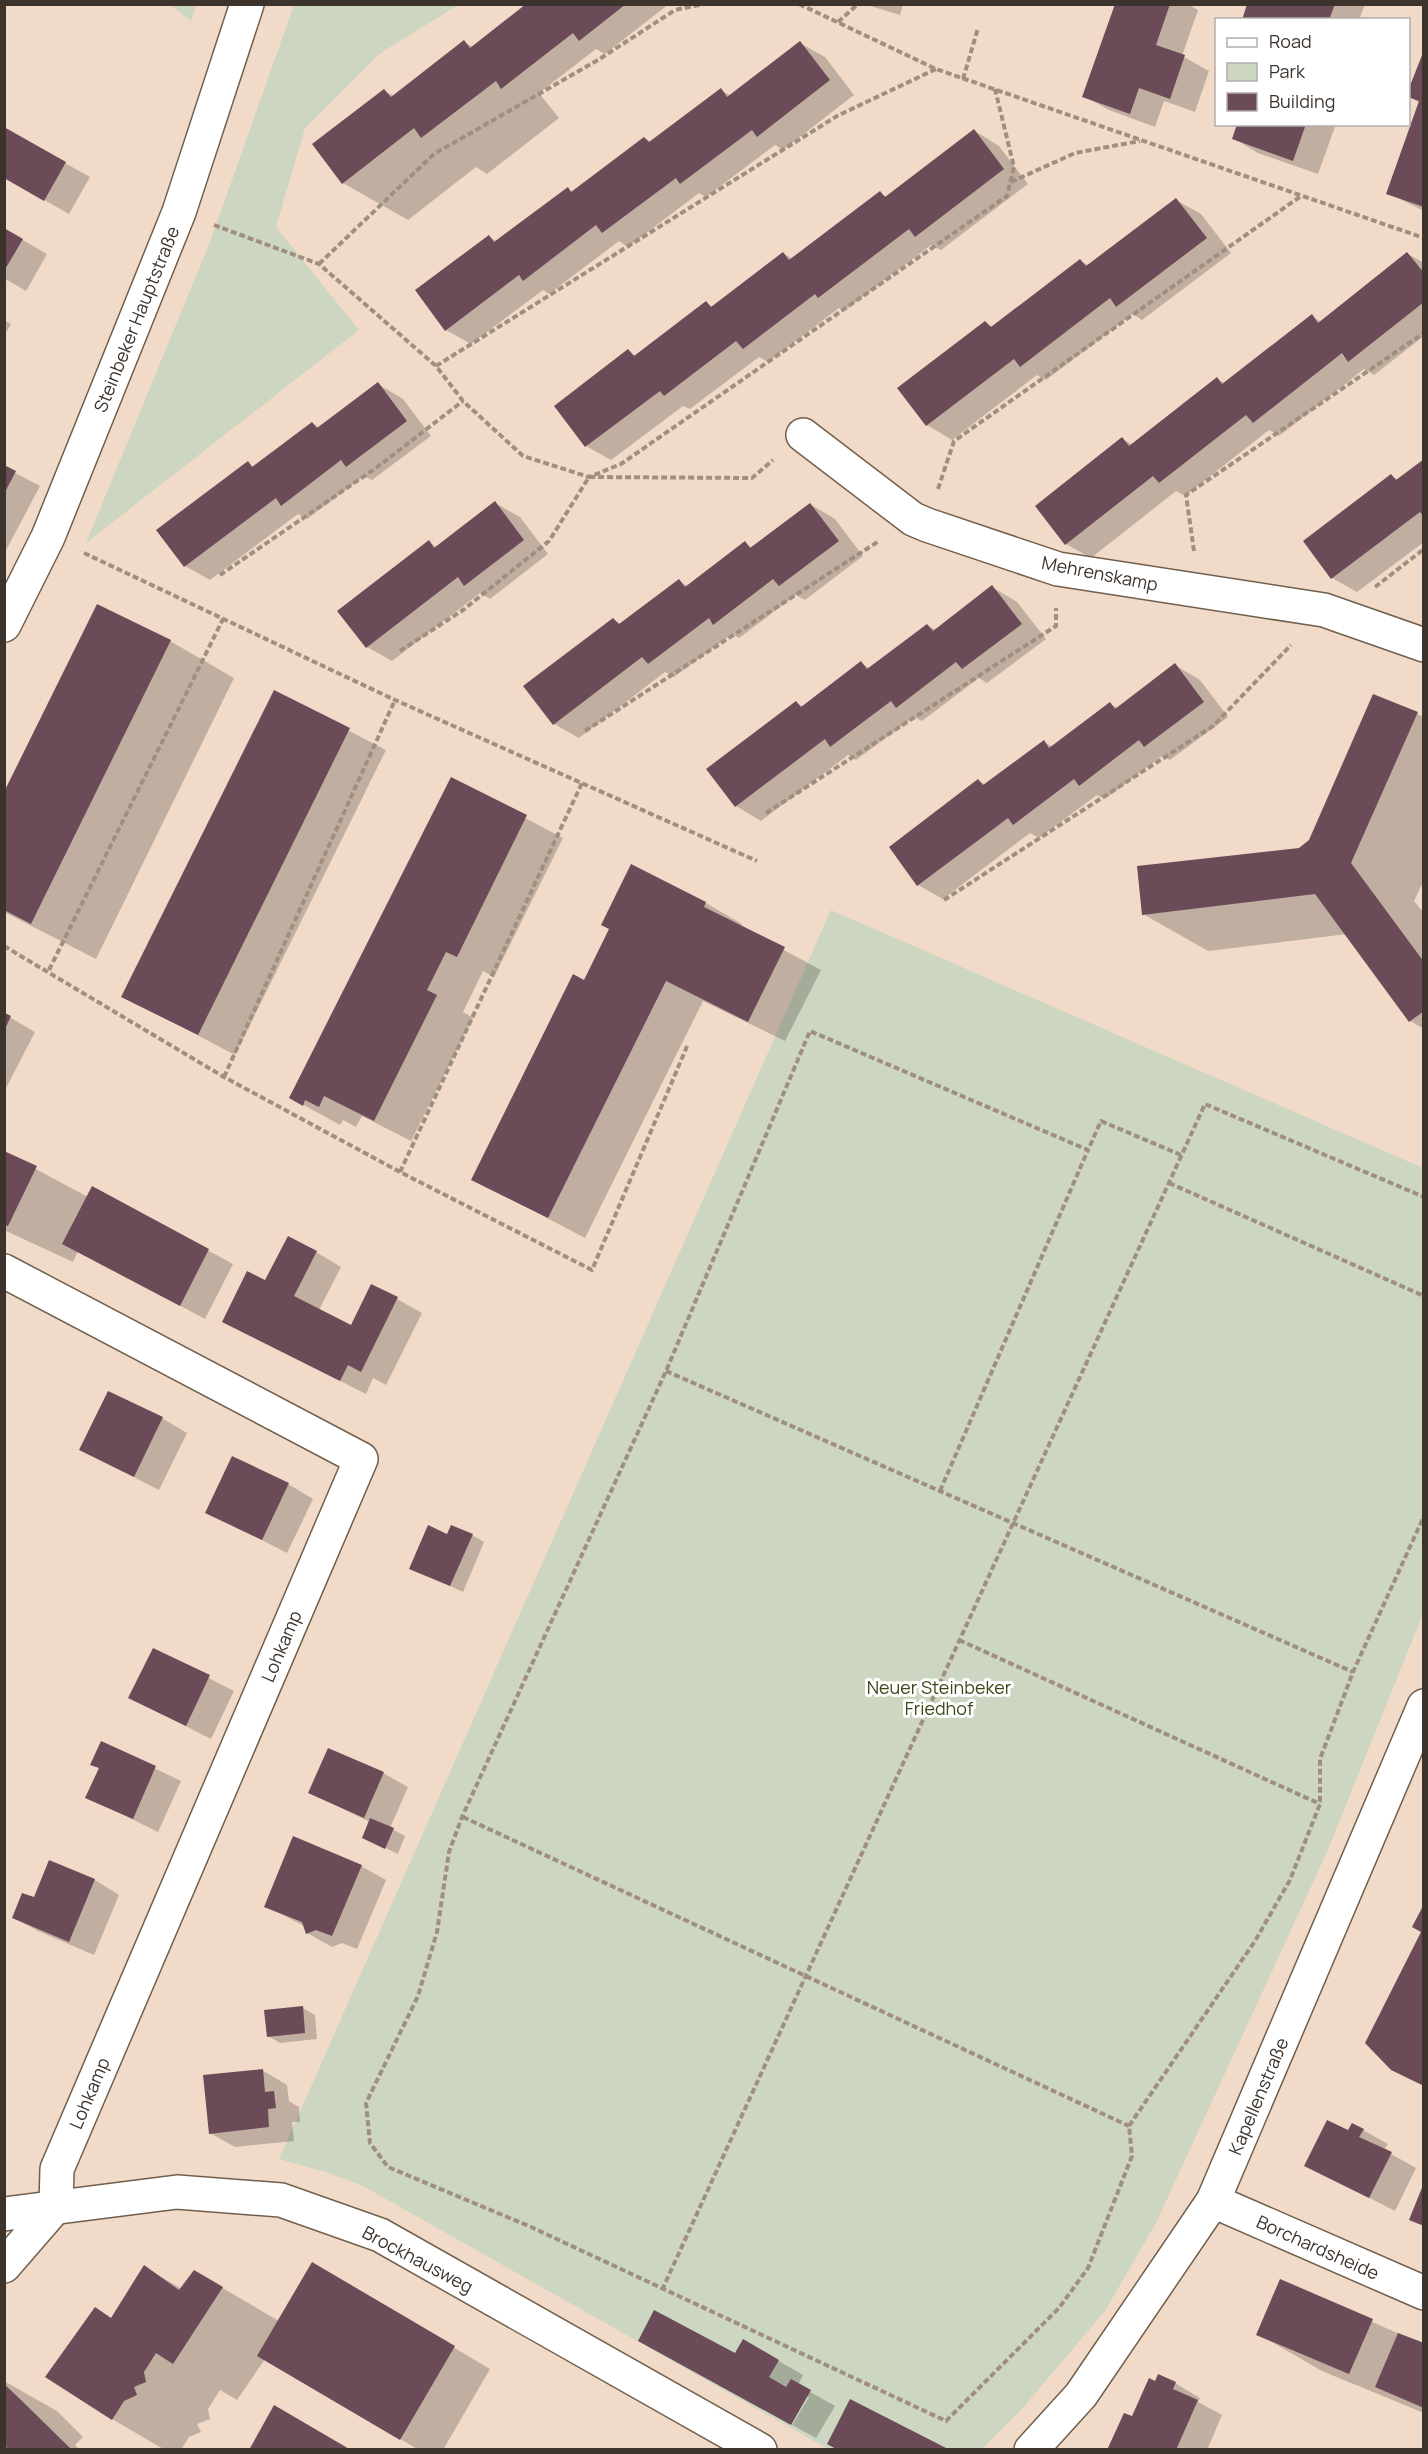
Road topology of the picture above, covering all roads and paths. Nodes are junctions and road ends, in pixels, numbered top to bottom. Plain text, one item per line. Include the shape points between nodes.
1 (246, 4) edge
2 (704, 4) edge
3 (799, 4) edge
4 (858, 4) edge
5 (838, 21) junction
6 (978, 28) dead end
7 (936, 69) junction
8 (963, 79) junction
9 (995, 89) junction
10 (1143, 140) junction
11 (1010, 182) junction
12 (1302, 195) junction
13 (179, 212) junction
14 (1424, 238) edge
15 (319, 264) junction
16 (1424, 333) edge
17 (436, 366) junction
18 (463, 401) junction
19 (803, 435) dead end
20 (589, 477) junction
21 (752, 478) dead end
22 (920, 522) junction
23 (48, 537) junction
24 (1424, 549) edge
25 (1058, 569) junction
26 (220, 575) dead end
27 (1199, 590) junction
28 (1332, 612) junction
29 (223, 619) junction
30 (4, 625) edge
31 (1424, 645) edge
32 (400, 651) dead end
33 (395, 700) junction
34 (585, 731) dead end
35 (582, 783) junction
36 (766, 813) dead end
37 (757, 861) dead end
38 (944, 900) dead end
39 (4, 946) edge
40 (49, 970) junction
41 (688, 1044) dead end
42 (224, 1077) junction
43 (1088, 1150) junction
44 (1181, 1155) junction
45 (400, 1172) junction
46 (1169, 1183) junction
47 (1424, 1197) edge
48 (4, 1271) edge
49 (1424, 1296) edge
50 (666, 1371) junction
51 (940, 1491) junction
52 (1424, 1516) edge
53 (1013, 1523) junction
54 (959, 1640) junction
55 (1353, 1672) junction
56 (1424, 1706) edge
57 (1320, 1804) junction
58 (462, 1817) junction
59 (806, 1977) junction
60 (1129, 2126) junction
61 (1213, 2201) junction
62 (56, 2206) junction
63 (4, 2214) edge
64 (4, 2266) edge
65 (662, 2290) junction
66 (1424, 2294) edge
67 (760, 2450) edge
68 (1031, 2450) edge

1 - 13 street, Steinbeker Hauptstraße
2 - 15 path via 675,10 598,60 434,154
3 - 5 path
4 - 5 path
5 - 7 path
6 - 8 path
7 - 8 path
7 - 17 path via 837,116
8 - 9 path
9 - 10 path
9 - 11 path via 1014,167
10 - 11 path via 1075,153
10 - 12 path
11 - 20 path via 1007,196 621,464
12 - 14 path
12 - 22 path via 954,441
13 - 15 path
13 - 23 street, Steinbeker Hauptstraße
15 - 17 path
16 - 27 path via 1186,495
17 - 18 path
18 - 20 path via 523,456
18 - 26 path via 376,468
19 - 22 street, Mehrenskamp
20 - 21 path
20 - 32 path via 549,541 463,610
22 - 25 street, Mehrenskamp
22 - 34 path
23 - 29 path
23 - 30 street, Steinbeker Hauptstraße
24 - 28 path
25 - 27 street, Mehrenskamp
25 - 36 path via 1056,626
27 - 28 street, Mehrenskamp
28 - 31 street, Mehrenskamp
28 - 38 path via 1213,726
29 - 33 path
29 - 40 path
33 - 35 path
33 - 42 path
35 - 37 path
35 - 45 path
39 - 40 path
40 - 42 path
41 - 45 path via 592,1270
42 - 45 path
43 - 44 path via 1101,1121
43 - 50 path via 810,1031
43 - 51 path
44 - 46 path
44 - 47 path via 1205,1104
46 - 49 path
46 - 53 path
48 - 62 street, Lohkamp via 361,1459 57,2169
50 - 51 path
50 - 58 path
51 - 53 path
52 - 55 path
53 - 54 path
53 - 55 path
54 - 57 path
54 - 59 path
55 - 57 path via 1320,1759
56 - 61 street, Kapellenstraße
57 - 60 path via 1290,1880 1255,1941
58 - 59 path
58 - 65 path via 449,1852 437,1932 418,1996 366,2103 370,2143 388,2168 531,2227
59 - 60 path
59 - 65 path
60 - 65 path via 1131,2156 1088,2268 1059,2308 946,2421
61 - 66 street, Borchardsheide
61 - 68 street, Kapellenstraße via 1081,2395
62 - 63 street, Brockhausweg
62 - 64 street
62 - 67 street, Brockhausweg via 177,2192 281,2200 380,2235

